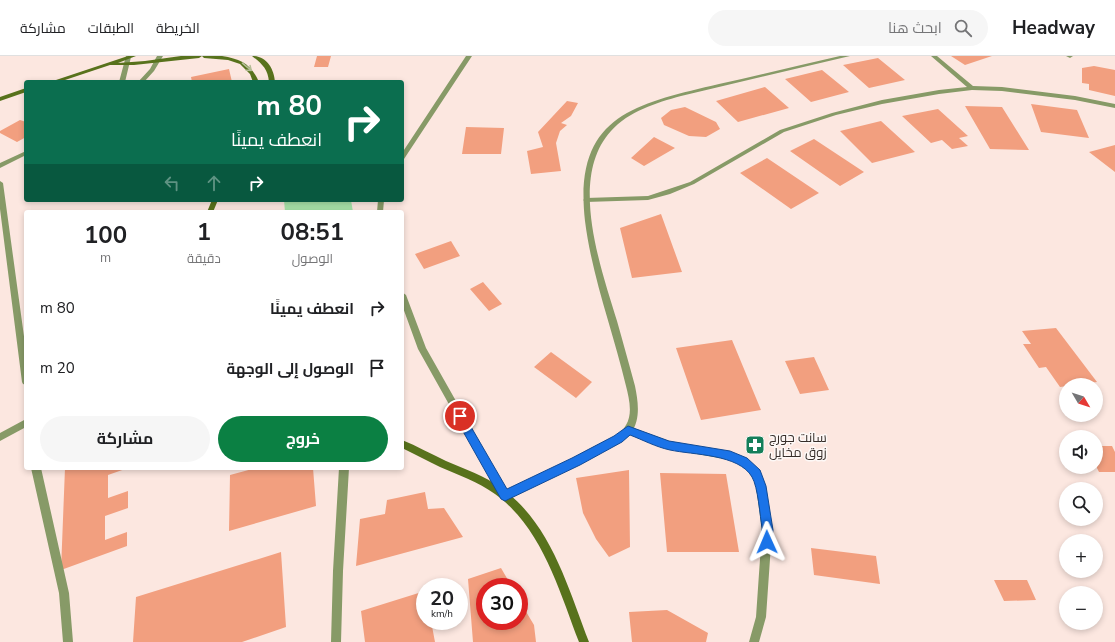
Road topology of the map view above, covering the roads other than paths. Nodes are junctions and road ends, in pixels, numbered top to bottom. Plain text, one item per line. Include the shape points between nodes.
1 (131, 56) edge
2 (198, 56) edge
3 (204, 56) edge
4 (255, 56) edge
5 (469, 56) edge
6 (848, 56) edge
7 (934, 56) edge
8 (159, 58) edge
9 (112, 64) junction
10 (126, 65) junction
11 (60, 80) edge
12 (122, 80) edge
13 (143, 80) edge
14 (255, 80) edge
15 (272, 80) edge
16 (972, 88) junction
17 (24, 91) edge
18 (0, 99) edge
19 (1115, 106) edge
20 (24, 154) edge
21 (404, 155) edge
22 (0, 166) edge
23 (0, 183) edge
24 (586, 200) junction
25 (404, 300) edge
26 (24, 367) edge
27 (24, 425) edge
28 (628, 430) junction
29 (0, 437) edge
30 (404, 445) edge
31 (36, 470) edge
32 (344, 470) edge
33 (505, 496) junction
34 (68, 642) edge
35 (336, 642) edge
36 (584, 642) edge
37 (754, 642) edge

1 - 9 main road
1 - 10 street
2 - 8 main road
3 -> 14 main road via 235,60 245,64 253,72
4 - 15 main road via 269,67
5 - 21 street
6 - 24 street via 680,95 628,115 617,122 598,144 591,161
7 - 16 street
8 - 10 main road
8 - 13 street
9 - 10 main road
9 - 11 main road
10 - 12 street
16 - 19 street via 1075,98
16 - 24 street via 882,102 782,131 692,183 648,198
17 - 18 main road
20 - 22 street
23 - 26 street
24 - 28 street via 590,233 633,402 634,418
25 - 33 street via 422,349
27 - 29 street
28 - 33 street via 618,439 576,462
28 - 37 street via 669,446 730,456 743,461 756,474 761,486 768,530 761,617
30 - 33 main road via 473,476
31 - 34 street via 64,593
32 - 35 street
33 - 36 main road via 532,524 545,546

